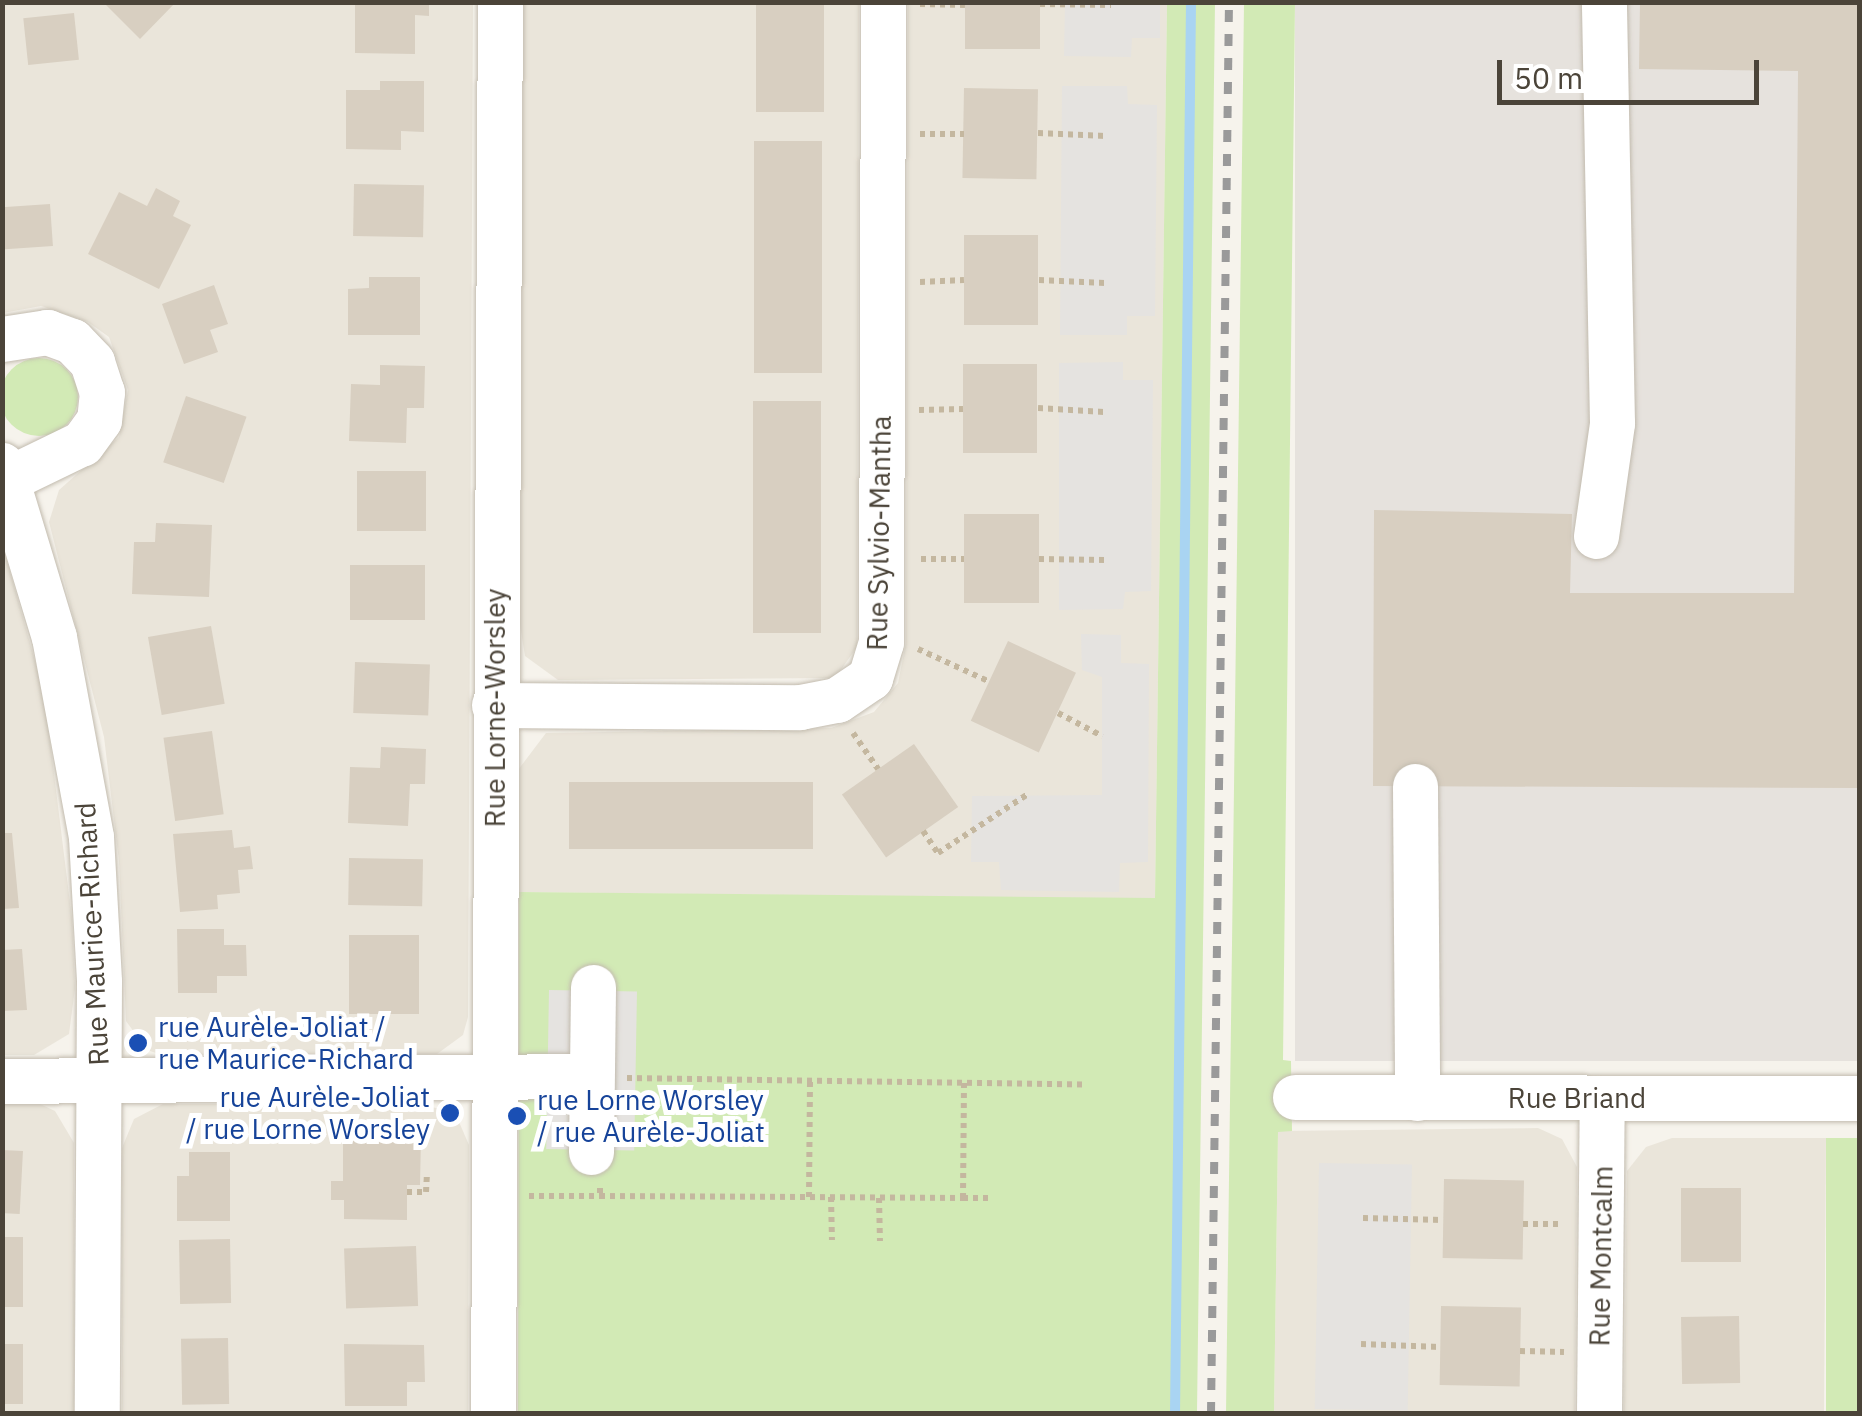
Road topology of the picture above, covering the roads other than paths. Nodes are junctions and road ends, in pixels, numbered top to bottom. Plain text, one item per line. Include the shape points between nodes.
1 (500, 2) edge
2 (1604, 2) edge
3 (896, 4) edge
4 (2, 339) edge
5 (5, 472) edge
6 (1596, 536) dead end
7 (494, 705) junction
8 (1415, 786) dead end
9 (593, 988) dead end
10 (591, 1076) junction
11 (2, 1080) edge
12 (494, 1080) junction
13 (99, 1081) junction
14 (1295, 1097) dead end
15 (1417, 1098) junction
16 (1602, 1098) junction
17 (1860, 1098) edge
18 (596, 1166) road end
19 (98, 1414) edge
20 (493, 1414) edge
21 (1599, 1414) edge

1 - 7 street, Rue Lorne-Worsley
2 - 6 street via 1612,422
3 - 7 street, Rue Sylvio-Mantha via 881,619 870,678 838,700 800,707
4 - 5 street via 47,332 72,341 92,362 102,392 99,420 82,444
5 - 13 street, Rue Maurice-Richard via 54,637 84,786 98,938
7 - 12 street, Rue Lorne-Worsley
8 - 15 street
9 - 10 street
10 - 12 street
10 - 18 street
11 - 13 street
12 - 13 street
12 - 20 street, Rue Lorne-Worsley
13 - 19 street, Rue Maurice-Richard
14 - 15 street, Rue Briand
15 - 16 street, Rue Briand
16 - 17 street, Rue Briand
16 - 21 street, Rue Montcalm

